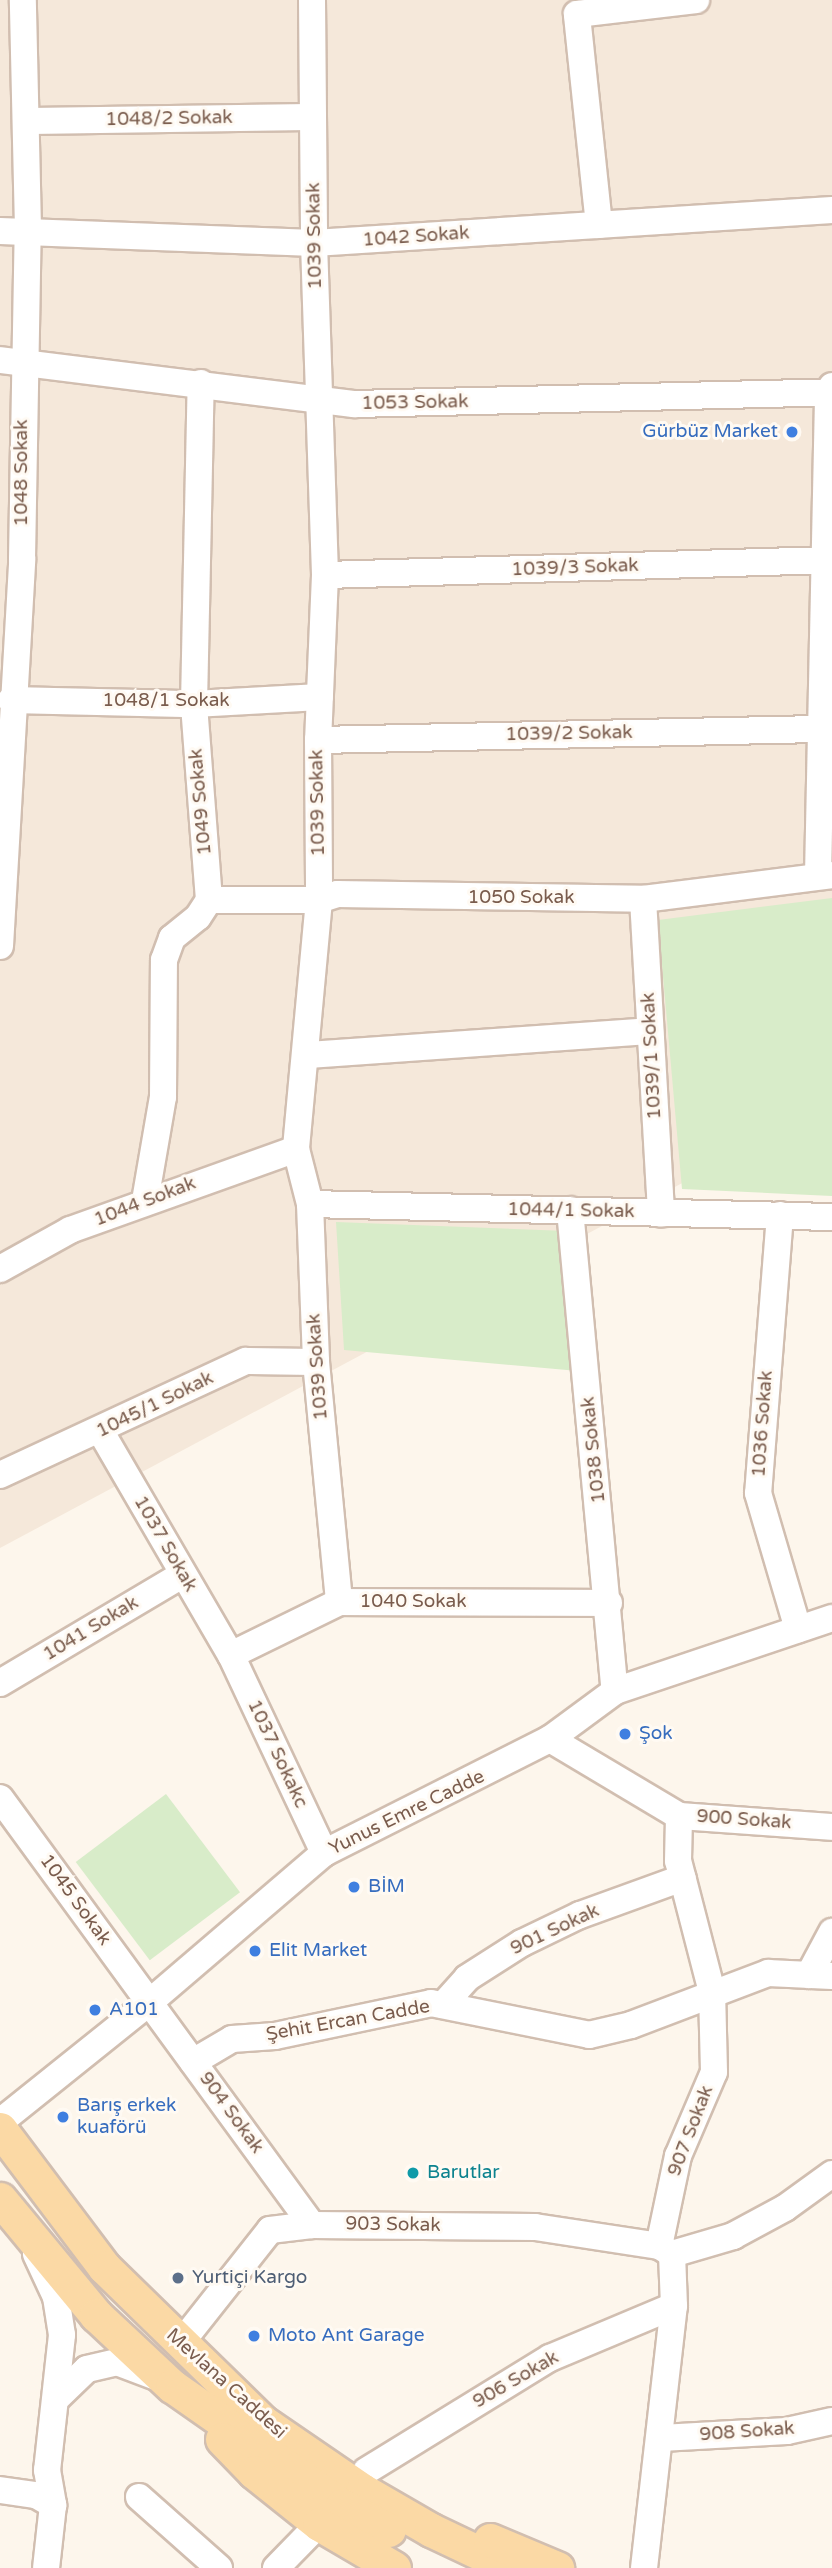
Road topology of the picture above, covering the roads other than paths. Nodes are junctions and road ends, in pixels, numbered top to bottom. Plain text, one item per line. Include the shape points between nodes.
1 (23, 0) edge
2 (312, 0) edge
3 (696, 0) edge
4 (313, 117) junction
5 (26, 121) junction
6 (832, 210) edge
7 (599, 225) junction
8 (28, 229) junction
9 (0, 231) edge
10 (314, 243) junction
11 (11, 360) edge
12 (201, 383) junction
13 (831, 391) edge
14 (321, 399) junction
15 (824, 561) junction
16 (325, 575) junction
17 (8, 632) edge
18 (827, 671) edge
19 (320, 697) junction
20 (11, 700) junction
21 (194, 704) junction
22 (820, 729) junction
23 (318, 740) junction
24 (5, 773) edge
25 (825, 876) edge
26 (643, 899) junction
27 (209, 900) junction
28 (319, 900) junction
29 (0, 946) edge
30 (650, 1031) junction
31 (307, 1055) junction
32 (296, 1149) junction
33 (145, 1201) junction
34 (310, 1204) junction
35 (570, 1210) junction
36 (661, 1213) junction
37 (780, 1215) junction
38 (832, 1217) edge
39 (0, 1269) edge
40 (316, 1362) junction
41 (102, 1432) junction
42 (0, 1475) edge
43 (182, 1575) junction
44 (339, 1601) junction
45 (609, 1603) junction
46 (832, 1618) edge
47 (798, 1629) junction
48 (231, 1655) junction
49 (0, 1683) edge
50 (615, 1691) junction
51 (550, 1739) junction
52 (0, 1798) edge
53 (679, 1816) junction
54 (832, 1827) edge
55 (324, 1853) junction
56 (682, 1878) junction
57 (832, 1932) edge
58 (820, 1976) edge
59 (712, 1992) junction
60 (149, 2002) junction
61 (443, 2005) junction
62 (193, 2062) junction
63 (0, 2122) edge
64 (0, 2129) edge
65 (832, 2174) edge
66 (0, 2199) edge
67 (312, 2225) junction
68 (29, 2240) junction
69 (666, 2250) junction
70 (674, 2306) junction
71 (191, 2354) junction
72 (172, 2386) junction
73 (58, 2397) junction
74 (832, 2421) edge
75 (661, 2438) junction
76 (366, 2470) junction
77 (0, 2490) edge
78 (139, 2497) dead end
79 (53, 2505) junction
80 (319, 2524) junction
81 (387, 2566) edge
82 (46, 2568) edge
83 (219, 2568) edge
84 (276, 2568) edge
85 (461, 2568) edge
86 (511, 2568) edge
87 (557, 2568) edge
88 (644, 2568) edge

1 - 5 street, 1048 Sokak
2 - 4 street, 1039 Sokak
3 - 7 street via 577,14
4 - 5 street, 1048/2 Sokak
4 - 10 street, 1039 Sokak
5 - 8 street, 1048 Sokak
6 - 7 street, 1042 Sokak
7 - 10 street, 1042 Sokak
8 - 9 street, 1042 Sokak
8 - 10 street, 1042 Sokak
8 - 11 street, 1048 Sokak
10 - 14 street, 1039 Sokak
11 - 12 street, 1053 Sokak
11 - 17 street, 1048 Sokak via 22,559
12 - 14 street, 1053 Sokak
12 - 21 street, 1049 Sokak
13 - 14 street, 1053 Sokak via 354,404
13 - 15 street
14 - 16 street, 1039 Sokak
15 - 16 street, 1039/3 Sokak
15 - 18 street
16 - 19 street, 1039 Sokak
17 - 20 street, 1048 Sokak
18 - 22 street
19 - 21 street, 1048/1 Sokak
19 - 23 street, 1039 Sokak
20 - 21 street, 1048/1 Sokak
20 - 24 street, 1048 Sokak
21 - 27 street, 1049 Sokak
22 - 23 street, 1039/2 Sokak
22 - 25 street
23 - 28 street, 1039 Sokak
24 - 29 street, 1048 Sokak
25 - 26 street, 1050 Sokak
26 - 28 street, 1050 Sokak via 337,894
26 - 30 street, 1039/1 Sokak
27 - 28 street, 1050 Sokak
27 - 33 street via 198,917 172,938 164,960 163,1097
28 - 31 street, 1039 Sokak
30 - 31 street
30 - 36 street, 1039/1 Sokak
31 - 32 street, 1039 Sokak
32 - 33 street, 1044 Sokak
32 - 34 street, 1039 Sokak
33 - 39 street, 1044 Sokak via 70,1230
34 - 35 street, 1044/1 Sokak
34 - 40 street, 1039 Sokak
35 - 36 street, 1044/1 Sokak
35 - 45 street, 1038 Sokak
36 - 37 street, 1044/1 Sokak
37 - 38 street, 1044/1 Sokak
37 - 47 street, 1036 Sokak via 758,1493
40 - 41 street, 1045/1 Sokak via 246,1361
40 - 44 street, 1039 Sokak
41 - 42 street, 1045/1 Sokak
41 - 43 street, 1037 Sokak
43 - 48 street, 1037 Sokak
43 - 49 street, 1041 Sokak
44 - 45 street, 1040 Sokak
44 - 48 street, 1040 Sokak
45 - 50 street, 1038 Sokak
46 - 47 street, Yunus Emre Cadde
47 - 50 street, Yunus Emre Cadde
48 - 55 street, 1037 Sokakc
50 - 51 street, Yunus Emre Cadde
51 - 53 street, 900 Sokak
51 - 55 street, Yunus Emre Cadde
52 - 60 street, 1045 Sokak
53 - 54 street, 900 Sokak
53 - 56 street, 907 Sokak
55 - 60 street, Yunus Emre Cadde
56 - 59 street, 907 Sokak
56 - 61 street, 901 Sokak via 580,1914 522,1943 467,1978
57 - 58 street
58 - 59 street, Şehit Ercan Cadde via 768,1973
59 - 61 street, Şehit Ercan Cadde via 631,2025 589,2035
59 - 69 street, 907 Sokak via 714,2073 678,2156
60 - 62 street, 904 Sokak
60 - 63 street, Yunus Emre Cadde
61 - 62 street, Şehit Ercan Cadde via 431,2003 275,2036 232,2039
62 - 67 street, 904 Sokak
64 - 71 main road, Mevlana Caddesi via 104,2267
65 - 69 street, 903 Sokak via 733,2236
66 - 68 main road, Mevlana Caddesi
67 - 69 street, 903 Sokak via 535,2227
67 - 71 street, 903 Sokak via 270,2230
68 - 72 main road, Mevlana Caddesi via 96,2315
68 - 73 street via 56,2297 62,2334
69 - 70 street, 907 Sokak
70 - 75 street, 907 Sokak
70 - 76 street, 906 Sokak via 550,2358
71 - 76 main road via 280,2407
71 - 86 main road, Mevlana Caddesi via 263,2421 316,2462 431,2530
72 - 73 street via 117,2362 87,2369
72 - 80 main road via 254,2472
72 - 85 main road, Mevlana Caddesi via 342,2505
73 - 79 street via 47,2470
74 - 75 street, 908 Sokak via 787,2431
75 - 88 street, 907 Sokak
76 - 87 main road via 428,2509
77 - 79 street via 36,2495
78 - 83 street
79 - 82 street
80 - 81 main road
80 - 84 street

